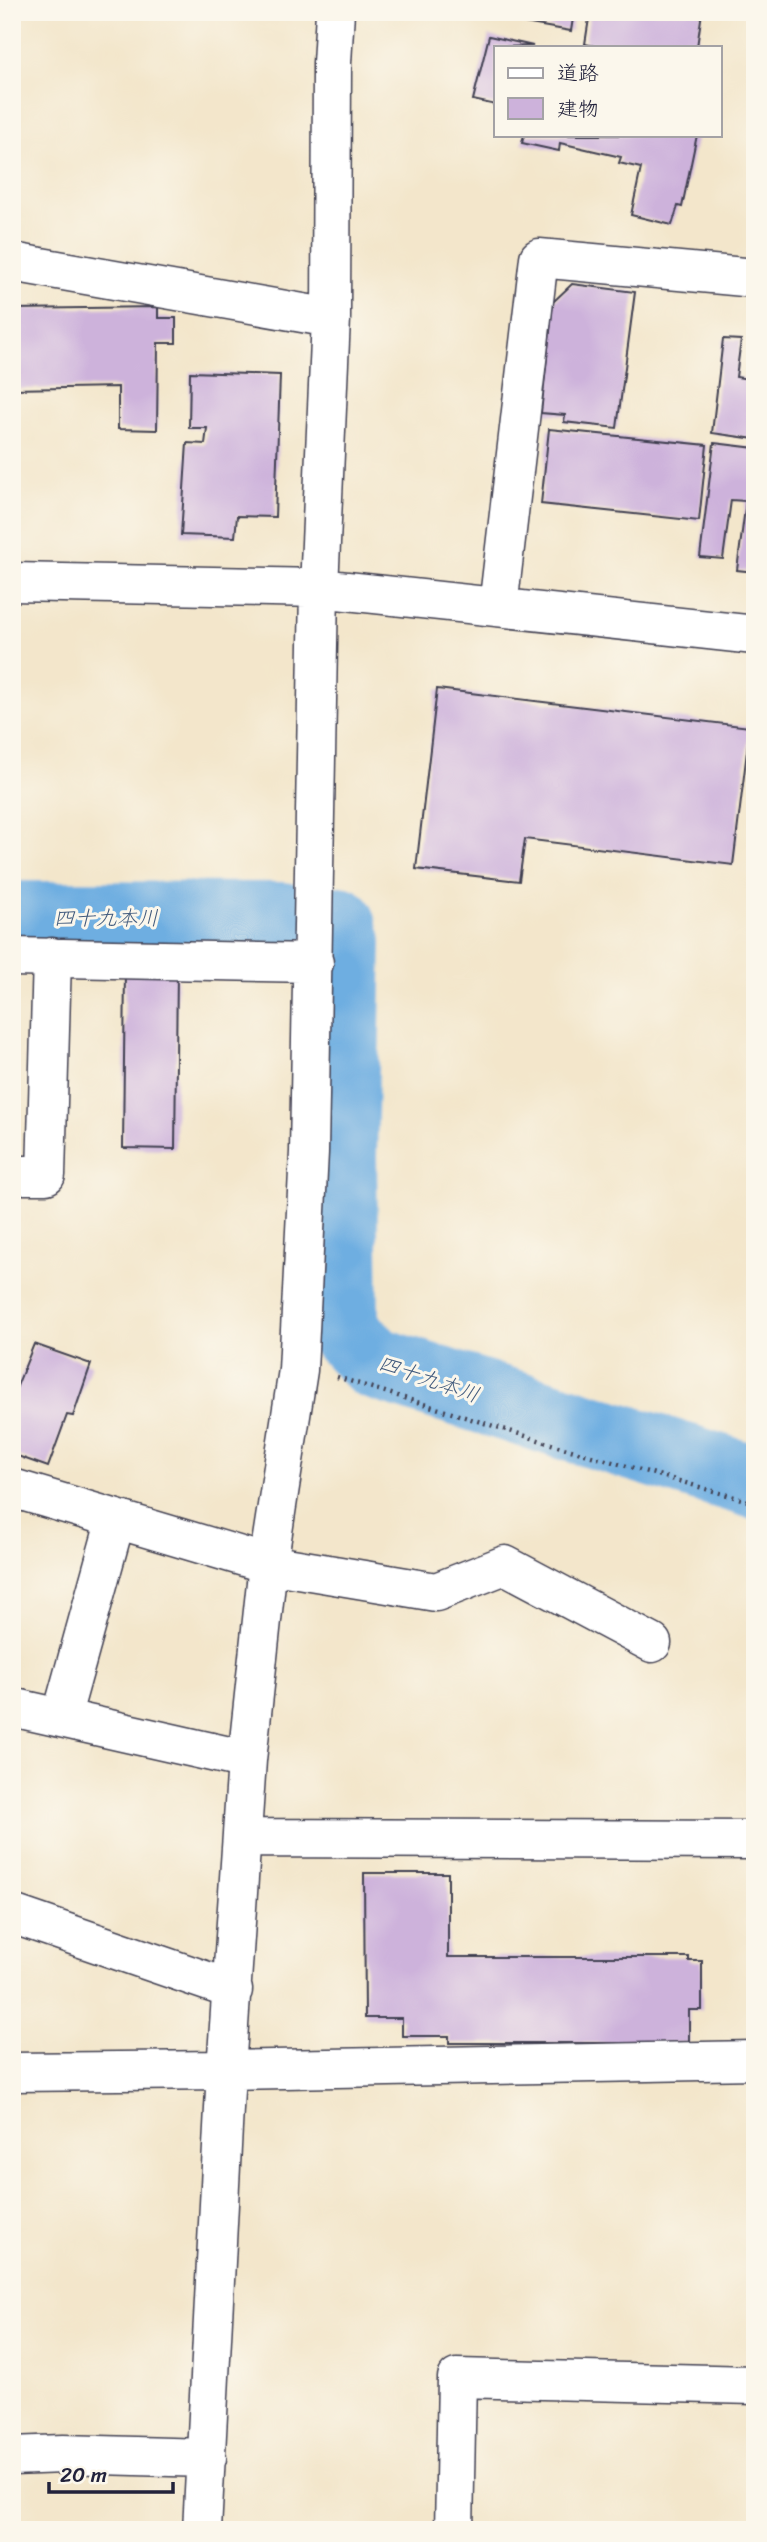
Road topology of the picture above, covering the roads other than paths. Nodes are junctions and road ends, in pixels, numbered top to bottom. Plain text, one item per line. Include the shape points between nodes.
1 (335, 12) edge
2 (12, 262) edge
3 (755, 278) edge
4 (331, 318) junction
5 (12, 582) edge
6 (319, 588) junction
7 (498, 607) junction
8 (755, 635) edge
9 (12, 957) edge
10 (52, 957) junction
11 (314, 963) junction
12 (12, 1175) edge
13 (12, 1488) edge
14 (116, 1519) junction
15 (268, 1564) junction
16 (652, 1643) dead end
17 (12, 1707) edge
18 (61, 1718) junction
19 (247, 1760) junction
20 (243, 1838) junction
21 (755, 1840) edge
22 (12, 1914) edge
23 (233, 1990) junction
24 (755, 2060) edge
25 (226, 2070) junction
26 (12, 2072) edge
27 (755, 2385) edge
28 (12, 2456) edge
29 (207, 2458) junction
30 (202, 2530) edge
31 (454, 2530) edge

1 - 4 street
2 - 4 street
3 - 7 street via 540,258
4 - 6 street
5 - 6 street
6 - 7 street
6 - 11 street
7 - 8 street
9 - 10 street
10 - 11 street
10 - 12 street via 46,1175
11 - 15 street via 298,1370
13 - 14 street
14 - 15 street
14 - 18 street
15 - 16 street via 436,1592 505,1565
15 - 19 street
17 - 18 street
18 - 19 street
19 - 20 street
20 - 21 street
20 - 23 street
22 - 23 street
23 - 25 street
24 - 25 street
25 - 26 street
25 - 29 street
27 - 31 street via 457,2378
28 - 29 street
29 - 30 street

